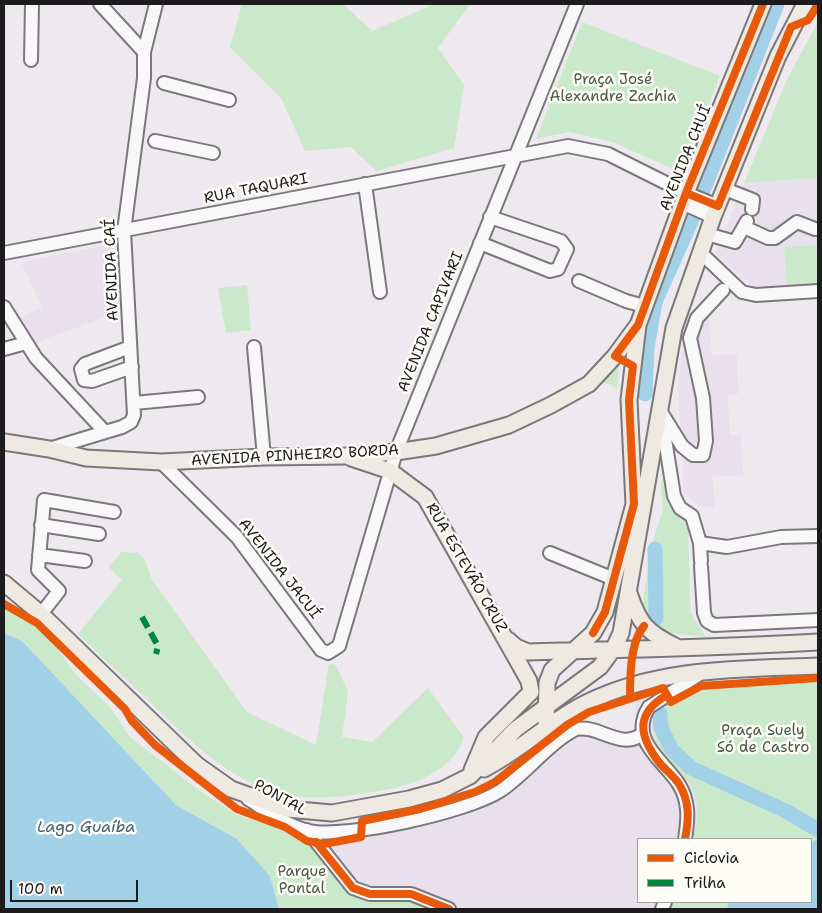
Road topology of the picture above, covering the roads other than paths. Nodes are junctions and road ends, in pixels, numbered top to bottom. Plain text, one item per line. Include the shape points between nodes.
1 (32, 4) edge
2 (100, 4) edge
3 (156, 4) edge
4 (577, 4) edge
5 (763, 4) edge
6 (805, 4) edge
7 (144, 52) junction
8 (31, 60) dead end
9 (144, 78) junction
10 (229, 100) dead end
11 (136, 138) junction
12 (212, 153) dead end
13 (515, 155) junction
14 (365, 184) junction
15 (725, 189) junction
16 (699, 204) junction
17 (752, 209) dead end
18 (490, 217) junction
19 (815, 229) dead end
20 (124, 232) junction
21 (707, 234) junction
22 (480, 243) junction
23 (4, 252) edge
24 (700, 252) junction
25 (579, 281) dead end
26 (723, 290) dead end
27 (818, 291) edge
28 (380, 292) dead end
29 (644, 306) junction
30 (4, 307) edge
31 (638, 325) junction
32 (26, 343) junction
33 (130, 347) junction
34 (254, 347) dead end
35 (4, 349) edge
36 (132, 367) junction
37 (198, 397) dead end
38 (134, 403) junction
39 (661, 412) junction
40 (105, 432) junction
41 (4, 442) edge
42 (50, 448) junction
43 (396, 452) junction
44 (264, 456) junction
45 (345, 456) junction
46 (161, 462) junction
47 (390, 472) junction
48 (114, 512) dead end
49 (41, 525) junction
50 (99, 534) dead end
51 (818, 536) edge
52 (700, 543) junction
53 (550, 553) dead end
54 (39, 555) junction
55 (85, 561) dead end
56 (614, 579) junction
57 (4, 584) edge
58 (628, 591) junction
59 (41, 614) junction
60 (818, 620) edge
61 (507, 639) junction
62 (818, 642) edge
63 (614, 648) junction
64 (679, 648) junction
65 (575, 650) junction
66 (328, 653) joint
67 (818, 666) edge
68 (705, 671) junction
69 (545, 707) junction
70 (546, 728) junction
71 (643, 733) junction
72 (470, 776) junction
73 (231, 789) junction
74 (306, 830) junction
75 (685, 838) edge
76 (449, 909) edge

1 - 8 street
2 - 7 street
3 - 7 street, AVENIDA CAÍ
4 - 13 street, AVENIDA CAPIVARI
5 - 16 main road, AVENIDA CHUÍ
6 - 15 main road, AVENIDA CHUÍ via 778,56
7 - 9 street, AVENIDA CAÍ
9 - 10 street
9 - 11 street, AVENIDA CAÍ
11 - 12 street
11 - 20 street, AVENIDA CAÍ
13 - 14 street, RUA TAQUARI
13 - 16 street, RUA TAQUARI via 568,146 608,154
13 - 18 street, AVENIDA CAPIVARI
14 - 20 street, RUA TAQUARI
14 - 28 street
15 - 16 main road, AVENIDA CHUÍ
15 - 17 street via 753,200
16 - 21 main road, AVENIDA CHUÍ
16 - 29 main road, AVENIDA CHUÍ
18 - 22 street, AVENIDA CAPIVARI
18 - 22 street via 561,241 567,249 558,269 550,271
19 - 21 street via 797,222 775,238 768,238 746,224 735,242
20 - 23 street, RUA TAQUARI
20 - 33 street, AVENIDA CAÍ
21 - 24 main road, AVENIDA CHUÍ
22 - 43 street, AVENIDA CAPIVARI
24 - 27 street via 742,292 756,295
24 - 39 main road, AVENIDA CHUÍ via 674,328 666,363
25 - 29 street
26 - 39 street via 697,318 690,338 703,398 706,441 703,455 693,455 682,446
29 - 31 main road, AVENIDA CHUÍ
30 - 32 street
31 - 43 main road, AVENIDA PINHEIRO BORDA via 616,356 588,384 551,405 470,438
31 - 56 main road via 629,400 634,504
32 - 35 street
32 - 40 street
33 - 36 street, AVENIDA CAÍ
33 - 36 street via 84,364 81,370 84,380 92,381
34 - 44 street
36 - 38 street, AVENIDA CAÍ
37 - 38 street
38 - 40 street, AVENIDA CAÍ via 130,422
39 - 52 street via 674,496 680,508 692,516
39 - 58 main road, AVENIDA CHUÍ
40 - 42 street, AVENIDA CAÍ
41 - 42 main road, AVENIDA PINHEIRO BORDA
42 - 46 main road, AVENIDA PINHEIRO BORDA via 86,458
43 - 45 main road, AVENIDA PINHEIRO BORDA
43 - 47 street, AVENIDA CAPIVARI
44 - 45 main road, AVENIDA PINHEIRO BORDA
44 - 46 main road, AVENIDA PINHEIRO BORDA
45 - 47 main road, RUA ESTEVÃO CRUZ
46 - 66 street, AVENIDA JACUÍ via 237,538 321,650
47 - 61 main road, RUA ESTEVÃO CRUZ via 425,496
47 - 66 street, AVENIDA CAPIVARI via 340,646
48 - 49 street via 44,500
49 - 50 street
49 - 54 street
51 - 52 street via 781,537 720,546
52 - 60 street via 707,620 714,624
53 - 56 street
54 - 55 street
54 - 59 street via 38,570 59,591
56 - 65 main road via 605,612 593,633
57 - 59 main road
58 - 63 main road, AVENIDA CHUÍ via 621,633
58 - 64 main road via 644,626 654,636
59 - 73 main road via 166,737
61 - 65 main road via 528,652
61 - 72 main road, RUA ESTEVÃO CRUZ via 529,681 531,692 486,737
62 - 64 main road
63 - 64 main road
63 - 65 main road
63 - 69 main road, AVENIDA CHUÍ via 600,667
65 - 69 main road via 552,670 546,683
67 - 68 main road
68 - 70 main road via 663,678 589,701
68 - 71 street via 649,707
69 - 70 main road
69 - 72 main road, AVENIDA CHUÍ via 516,729
70 - 72 main road via 523,746
71 - 74 street, PONTAL via 624,740 584,727 576,729 500,790 476,802 370,828 324,833
71 - 75 street via 658,762 678,783 685,799 689,816
72 - 73 main road via 442,790 409,799 332,813 287,809
73 - 74 street, PONTAL
74 - 76 street via 353,888 370,894 411,894

